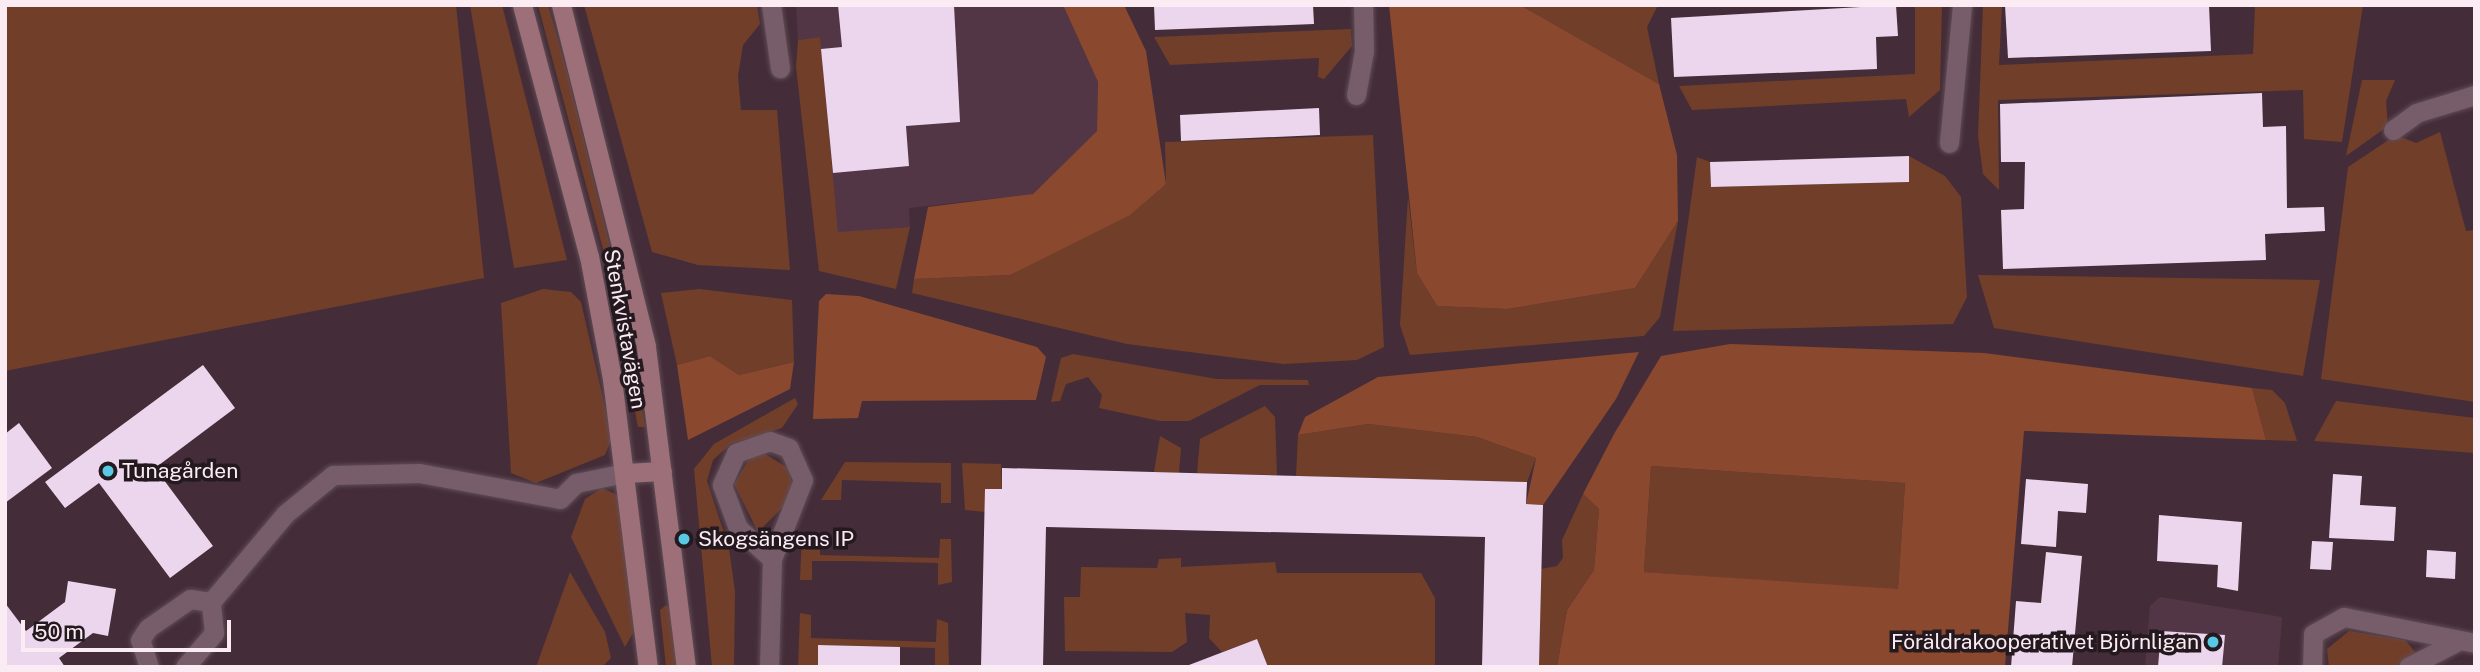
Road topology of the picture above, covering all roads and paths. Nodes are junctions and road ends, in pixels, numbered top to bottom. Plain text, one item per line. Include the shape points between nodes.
1 (522, 5) edge
2 (561, 5) edge
3 (771, 5) edge
4 (1363, 5) edge
5 (1962, 5) edge
6 (780, 68) dead end
7 (1356, 95) dead end
8 (2475, 95) edge
9 (2393, 130) dead end
10 (1949, 143) dead end
11 (662, 471) junction
12 (625, 473) junction
13 (772, 559) junction
14 (211, 602) junction
15 (2465, 643) edge
16 (149, 667) edge
17 (185, 667) edge
18 (648, 667) edge
19 (686, 667) edge
20 (769, 667) edge
21 (2312, 667) edge
22 (2407, 667) edge

1 - 12 main road, Stenkvistavägen via 589,256
2 - 11 main road, Stenkvistavägen via 626,250
3 - 6 street
4 - 7 street
5 - 10 street
8 - 9 street via 2416,113
11 - 12 main road
11 - 19 main road, Stenkvistavägen
12 - 14 street via 576,483 560,499 419,473 333,475 285,514
12 - 18 main road, Stenkvistavägen
13 - 13 street via 738,528 722,485 724,467 736,453 770,441 789,448 803,480
13 - 20 street
14 - 16 street via 190,599 148,628 140,640
14 - 17 street via 214,633
15 - 21 street via 2344,617 2313,634
15 - 22 street

